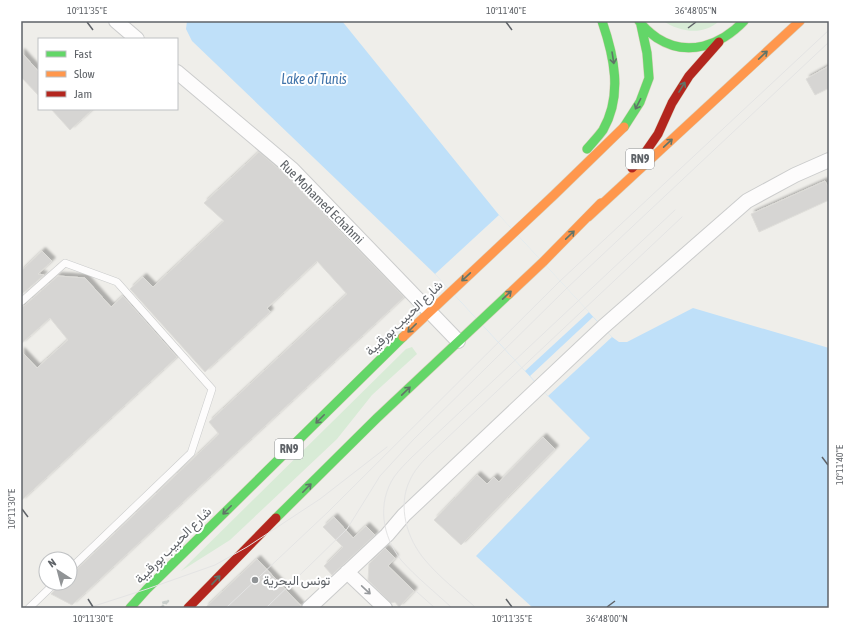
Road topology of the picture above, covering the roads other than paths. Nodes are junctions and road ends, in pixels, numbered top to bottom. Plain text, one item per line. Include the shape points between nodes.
1 (116, 21) edge
2 (602, 21) edge
3 (744, 21) edge
4 (800, 21) edge
5 (640, 23) edge
6 (136, 38) edge
7 (719, 42) junction
8 (178, 73) edge
9 (829, 160) edge
10 (554, 195) junction
11 (588, 217) junction
12 (21, 302) edge
13 (429, 311) junction
14 (458, 341) junction
15 (78, 561) edge
16 (347, 572) junction
17 (47, 591) edge
18 (29, 608) edge
19 (130, 608) edge
20 (188, 608) edge
21 (309, 608) edge
22 (385, 608) edge

1 - 6 street
2 -> 10 main road via 615,68 610,110 603,128
3 - 7 main road
11 -> 4 main road
5 - 7 main road via 657,39 677,47 699,48
5 -> 10 main road, شارع الحبيب بورقيبة / RN9 via 649,78 640,102 627,124
11 -> 7 main road, RN9 via 640,160 658,134 688,76
8 - 13 street, Rue Mohamed Echahmi via 292,169
9 - 16 street via 748,201 539,386
10 -> 13 main road, شارع الحبيب بورقيبة / RN9
14 -> 11 main road, RN9
12 - 15 lane via 65,263 117,282 212,389 191,453
13 - 14 street, Rue Mohamed Echahmi
13 -> 19 main road, شارع الحبيب بورقيبة / RN9 via 146,589
20 -> 14 main road, RN9 via 377,418
16 - 21 street
16 -> 22 street
17 - 18 lane

